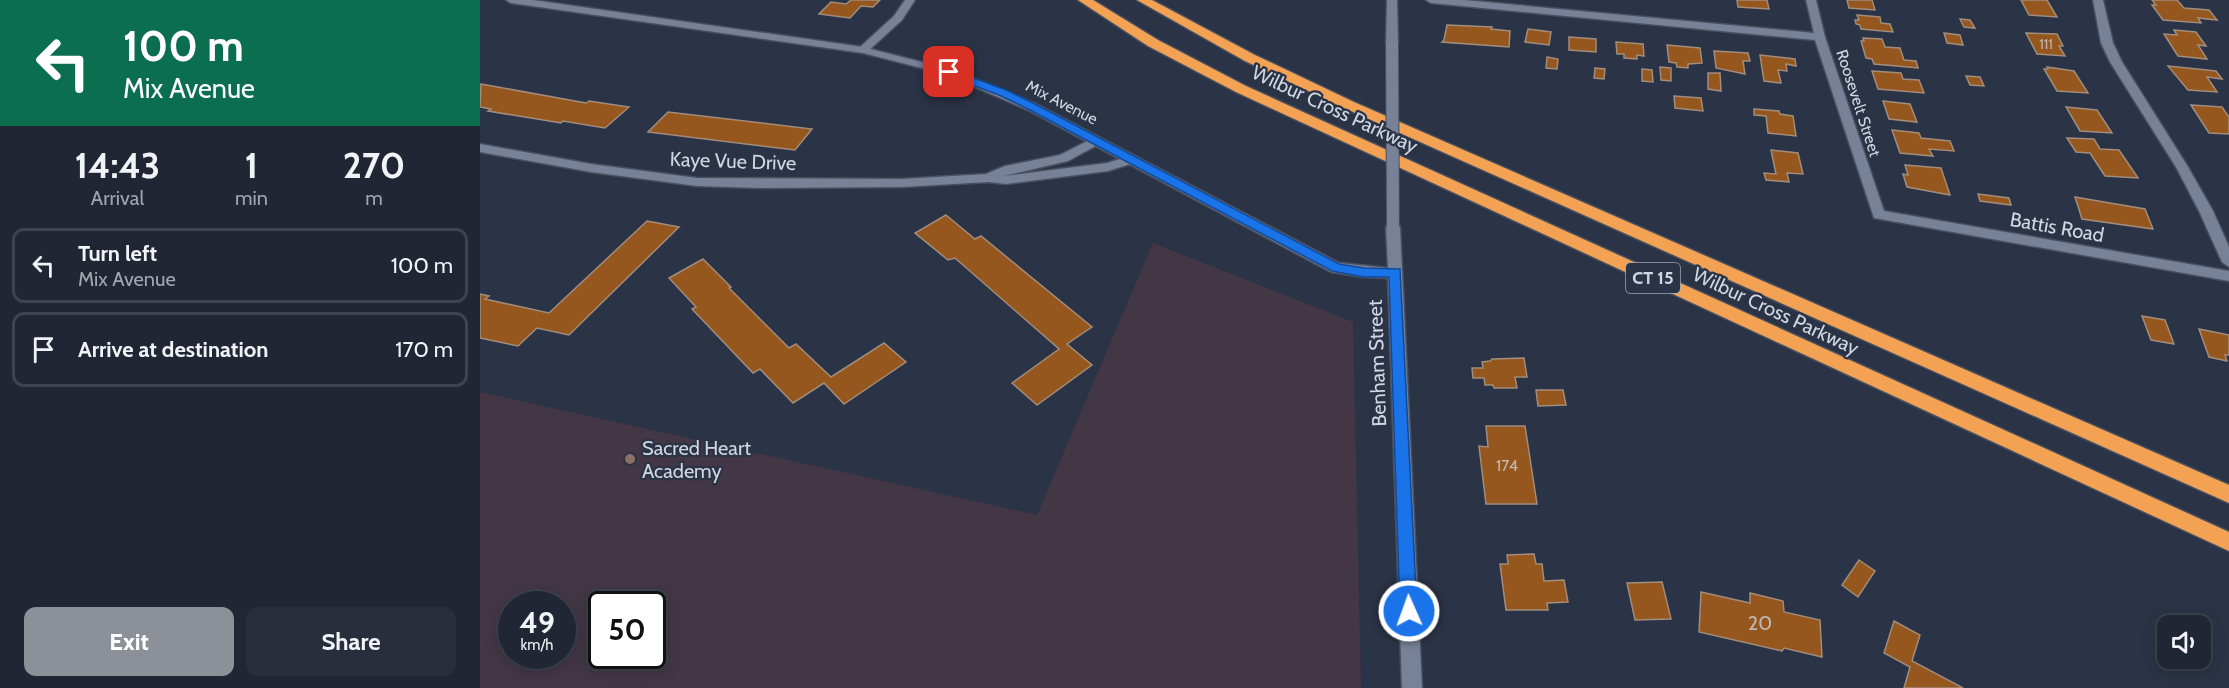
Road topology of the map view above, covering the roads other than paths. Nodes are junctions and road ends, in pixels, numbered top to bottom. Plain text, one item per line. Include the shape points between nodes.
1 (511, 0) edge
2 (910, 0) edge
3 (1084, 0) edge
4 (1143, 0) edge
5 (1392, 0) edge
6 (1431, 0) edge
7 (1811, 0) edge
8 (2098, 0) edge
9 (1820, 37) junction
10 (863, 50) junction
11 (1097, 140) junction
12 (480, 148) edge
13 (1133, 159) junction
14 (988, 178) junction
15 (1879, 215) joint
16 (2229, 262) edge
17 (1395, 273) junction
18 (2229, 276) edge
19 (2229, 494) edge
20 (2229, 542) edge
21 (1412, 688) edge

1 - 10 street, Mix Avenue
2 - 10 street via 898,18
3 - 20 highway, Wilbur Cross Parkway / CT 15 via 1153,43 1242,89
4 - 19 highway, Wilbur Cross Parkway / CT 15 via 1250,58 1349,105
5 - 17 street, Benham Street, bridge
6 - 9 street
7 - 9 street, Roosevelt Street
8 - 16 street via 2107,43 2116,62 2182,167
9 - 15 street, Roosevelt Street
10 - 11 street, Mix Avenue via 949,72 1002,93
11 - 13 street, Mix Avenue
11 - 14 street, Kaye Vue Drive via 1064,158 1005,170
12 - 14 street, Kaye Vue Drive via 697,182 902,183
13 - 14 street, Kaye Vue Drive via 1108,167 1006,180
13 - 17 street, Mix Avenue via 1336,268
15 - 18 street, Battis Road
17 - 21 street, Benham Street

